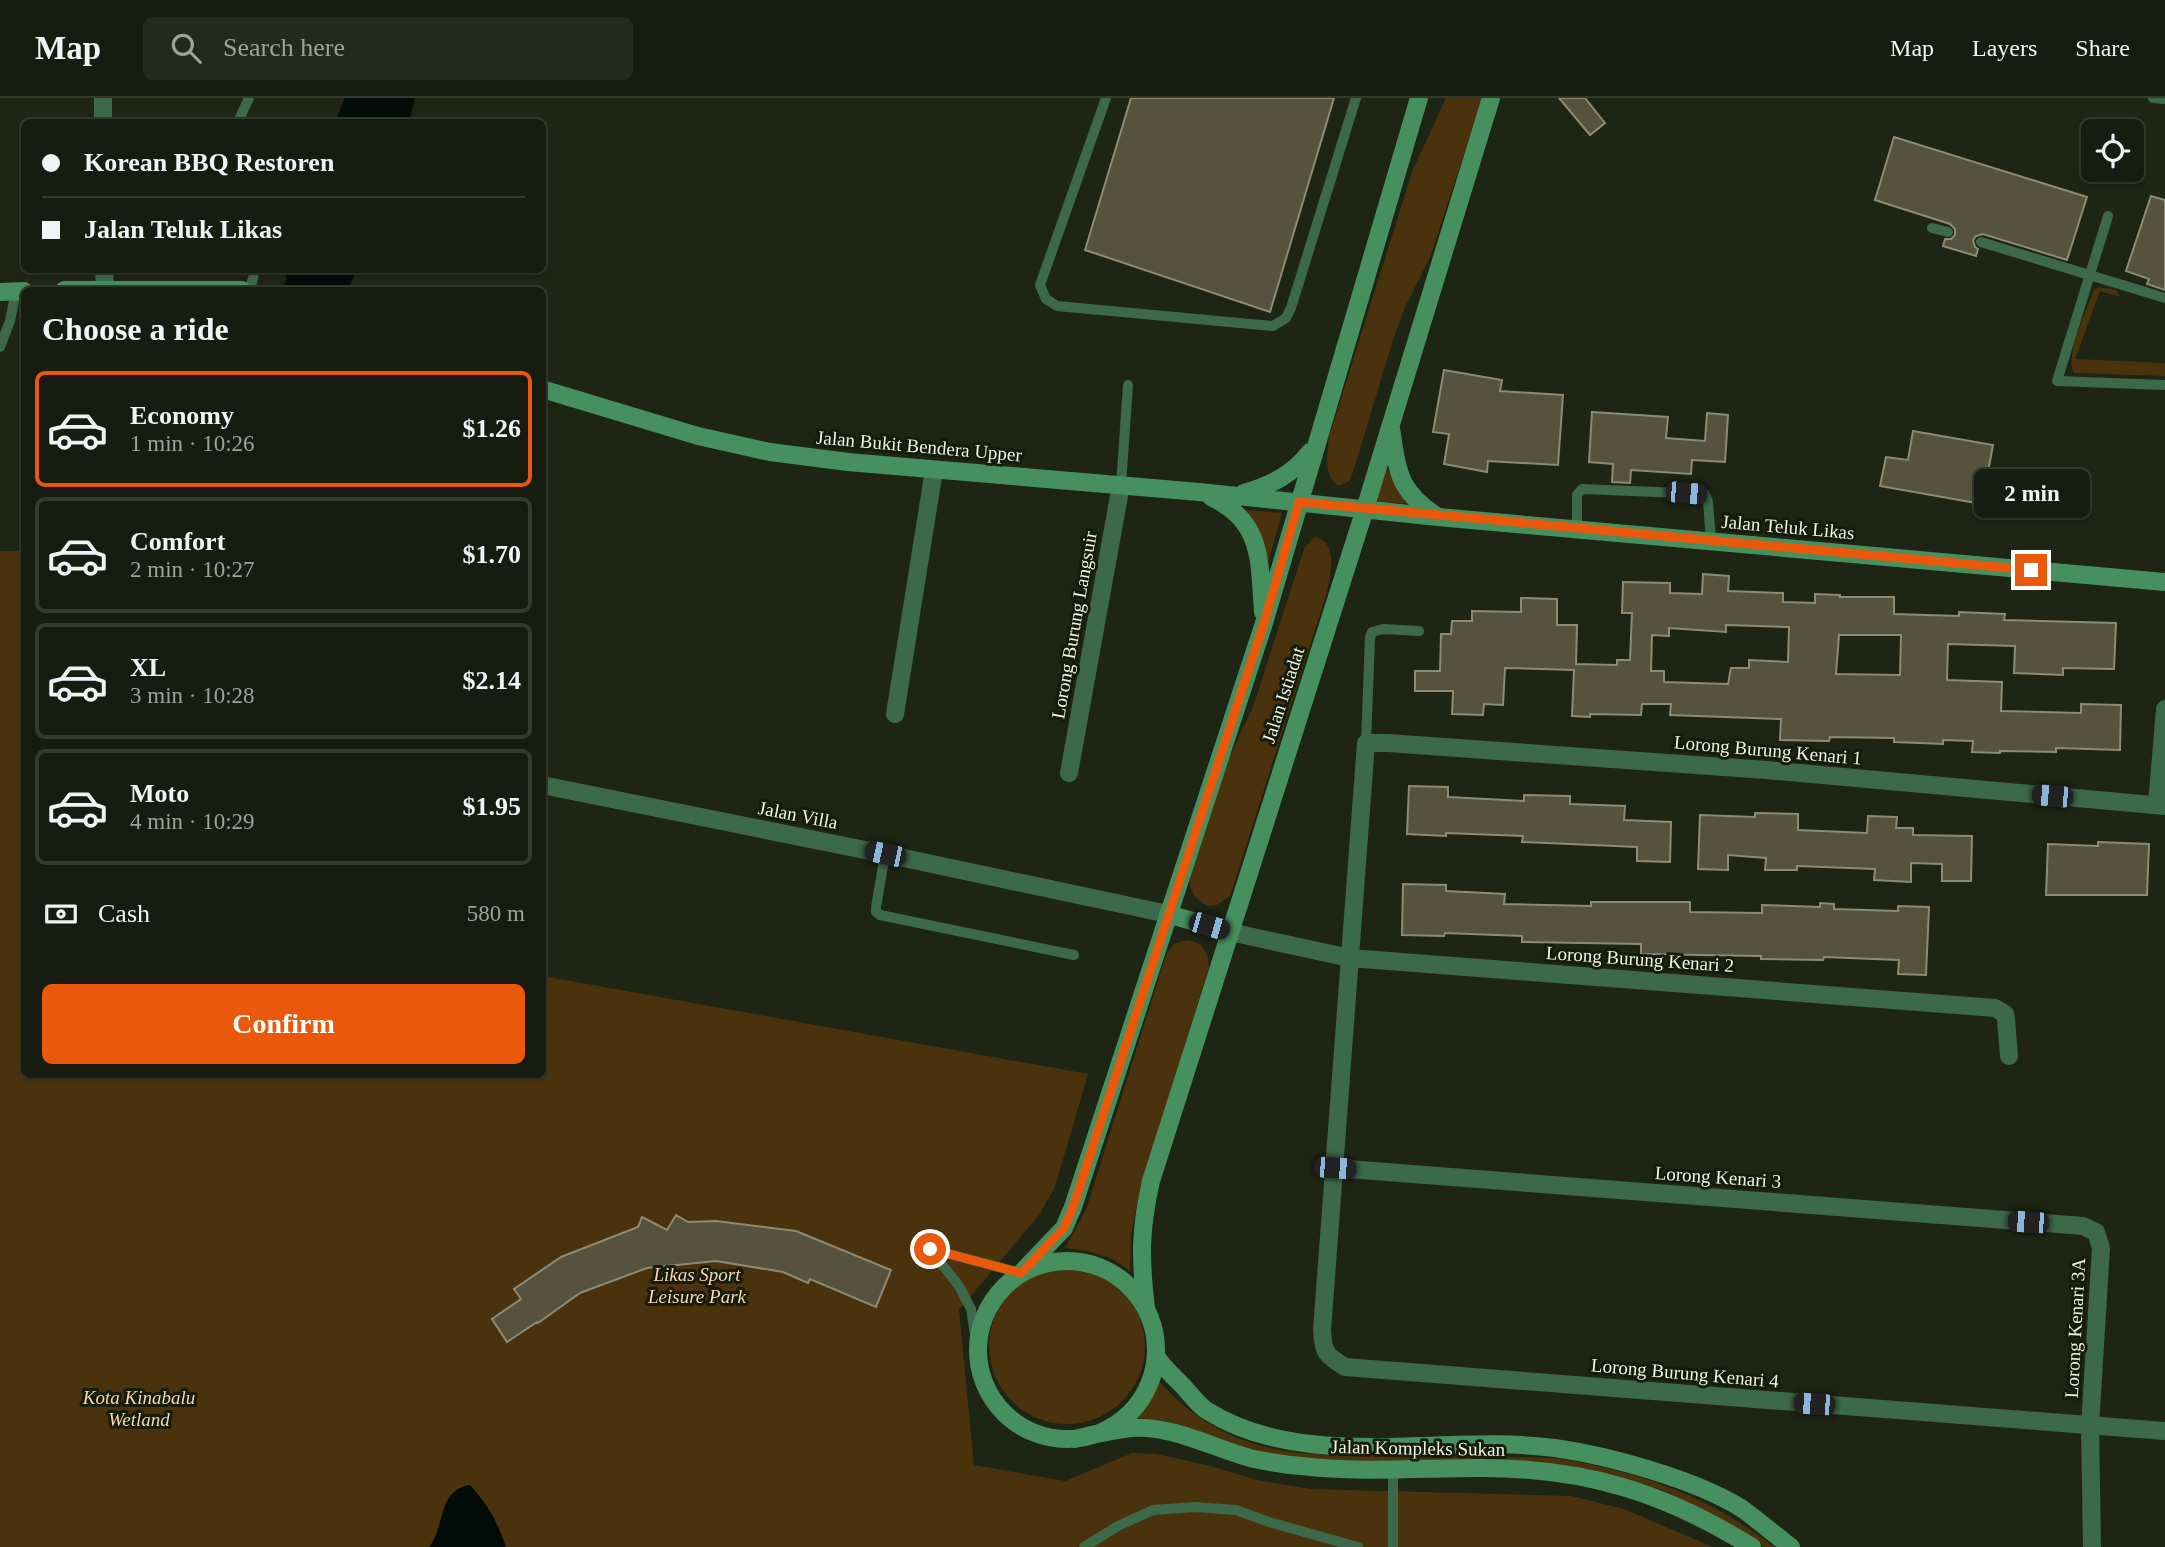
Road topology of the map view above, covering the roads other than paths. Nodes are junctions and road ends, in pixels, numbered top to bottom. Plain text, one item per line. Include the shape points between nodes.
1 (103, 98) edge
2 (249, 98) edge
3 (1105, 98) edge
4 (1356, 98) edge
5 (1419, 98) edge
6 (1491, 98) edge
7 (2153, 98) edge
8 (2165, 99) edge
9 (103, 119) edge
10 (239, 119) edge
11 (2108, 216) dead end
12 (1932, 228) dead end
13 (1948, 232) dead end
14 (1981, 242) dead end
15 (2089, 275) junction
16 (13, 292) edge
17 (2165, 298) edge
18 (0, 347) edge
19 (1128, 384) dead end
20 (2165, 385) edge
21 (546, 390) edge
22 (1390, 426) junction
23 (1316, 444) junction
24 (934, 470) junction
25 (1121, 485) junction
26 (1199, 492) junction
27 (1234, 496) junction
28 (1299, 502) junction
29 (1365, 509) junction
30 (1438, 517) junction
31 (1577, 529) junction
32 (1711, 541) junction
33 (2165, 582) edge
34 (1264, 623) junction
35 (1419, 631) dead end
36 (2165, 709) edge
37 (895, 715) dead end
38 (1366, 743) junction
39 (1069, 773) dead end
40 (546, 786) edge
41 (2161, 806) edge
42 (885, 854) junction
43 (1168, 914) junction
44 (1230, 932) junction
45 (1074, 955) dead end
46 (1350, 958) junction
47 (2009, 1056) dead end
48 (1335, 1168) junction
49 (2096, 1232) joint
50 (1021, 1273) junction
51 (1146, 1308) junction
52 (977, 1347) junction
53 (1156, 1356) junction
54 (2090, 1426) junction
55 (2165, 1431) edge
56 (1074, 1439) junction
57 (1393, 1471) junction
58 (1084, 1547) edge
59 (1358, 1547) edge
60 (1393, 1547) edge
61 (1752, 1547) edge
62 (1791, 1547) edge
63 (2092, 1547) edge

1 - 9 street
2 - 10 lane
3 - 4 lane via 1040,285 1046,299 1057,306 1273,326 1286,318 1291,308
5 - 23 main road
6 - 22 main road, Jalan Istiadat
7 - 8 lane
11 - 15 lane
12 - 13 lane
14 - 15 lane
15 - 17 lane
15 - 20 lane via 2057,381
16 - 18 lane via 10,321
19 - 25 lane
21 - 24 main road, Jalan Bukit Bendera Upper via 698,436 770,452
22 - 29 main road, Jalan Istiadat
22 - 30 main road via 1404,484 1415,501
23 - 27 main road via 1298,468 1268,486
23 - 28 main road
24 - 25 main road, Jalan Bukit Bendera Upper
24 - 37 street
25 - 26 main road, Jalan Bukit Bendera Upper
25 - 39 street, Lorong Burung Langsuir
26 - 27 main road, Jalan Bukit Bendera Upper
26 - 34 main road via 1229,506 1256,542
27 - 28 main road, Jalan Bukit Bendera Upper
28 - 29 main road, Jalan Bukit Bendera Upper
28 - 34 main road
29 - 30 main road, Jalan Teluk Likas
29 - 44 main road, Jalan Istiadat
30 - 31 main road, Jalan Teluk Likas
31 - 32 main road, Jalan Teluk Likas
31 - 32 lane via 1581,489 1705,494
32 - 33 main road, Jalan Teluk Likas
34 - 43 main road
35 - 38 lane via 1372,632
36 - 41 street
38 - 41 street, Lorong Burung Kenari 1 via 1766,770
38 - 46 street
40 - 42 street, Jalan Villa
42 - 43 street, Jalan Villa
42 - 45 lane via 876,907 880,915
43 - 44 main road
43 - 50 main road via 1073,1207 1064,1228
44 - 46 street, Lorong Burung Kenari 2
44 - 51 main road, Jalan Istiadat via 1144,1211 1140,1262
46 - 47 street, Lorong Burung Kenari 2 via 1995,1008 2005,1014
46 - 48 street
48 - 49 street, Lorong Kenari 3 via 2083,1226
48 - 54 street, Lorong Burung Kenari 4 via 1323,1349 1345,1367
49 - 54 street, Lorong Kenari 3A via 2101,1248
50 - 51 main road via 1048,1262 1077,1261 1105,1269 1128,1285
50 - 52 main road via 993,1300 983,1317
50 - 52 lane via 930,1249 971,1309
51 - 53 main road
52 - 56 main road via 981,1376 994,1403 1016,1424 1044,1436
53 - 56 main road via 1149,1387 1130,1413 1104,1431
53 - 62 main road, Jalan Kompleks Sukan via 1204,1409 1254,1434 1342,1446 1553,1448 1617,1461 1684,1482 1740,1508
54 - 55 street, Lorong Burung Kenari 4
54 - 63 street, Lorong Kenari 3A
56 - 57 main road, Jalan Kompleks Sukan via 1132,1428 1156,1430 1253,1459
57 - 60 lane
57 - 61 main road, Jalan Kompleks Sukan via 1483,1468 1595,1479 1683,1508
58 - 59 lane via 1153,1510 1195,1507 1236,1510

